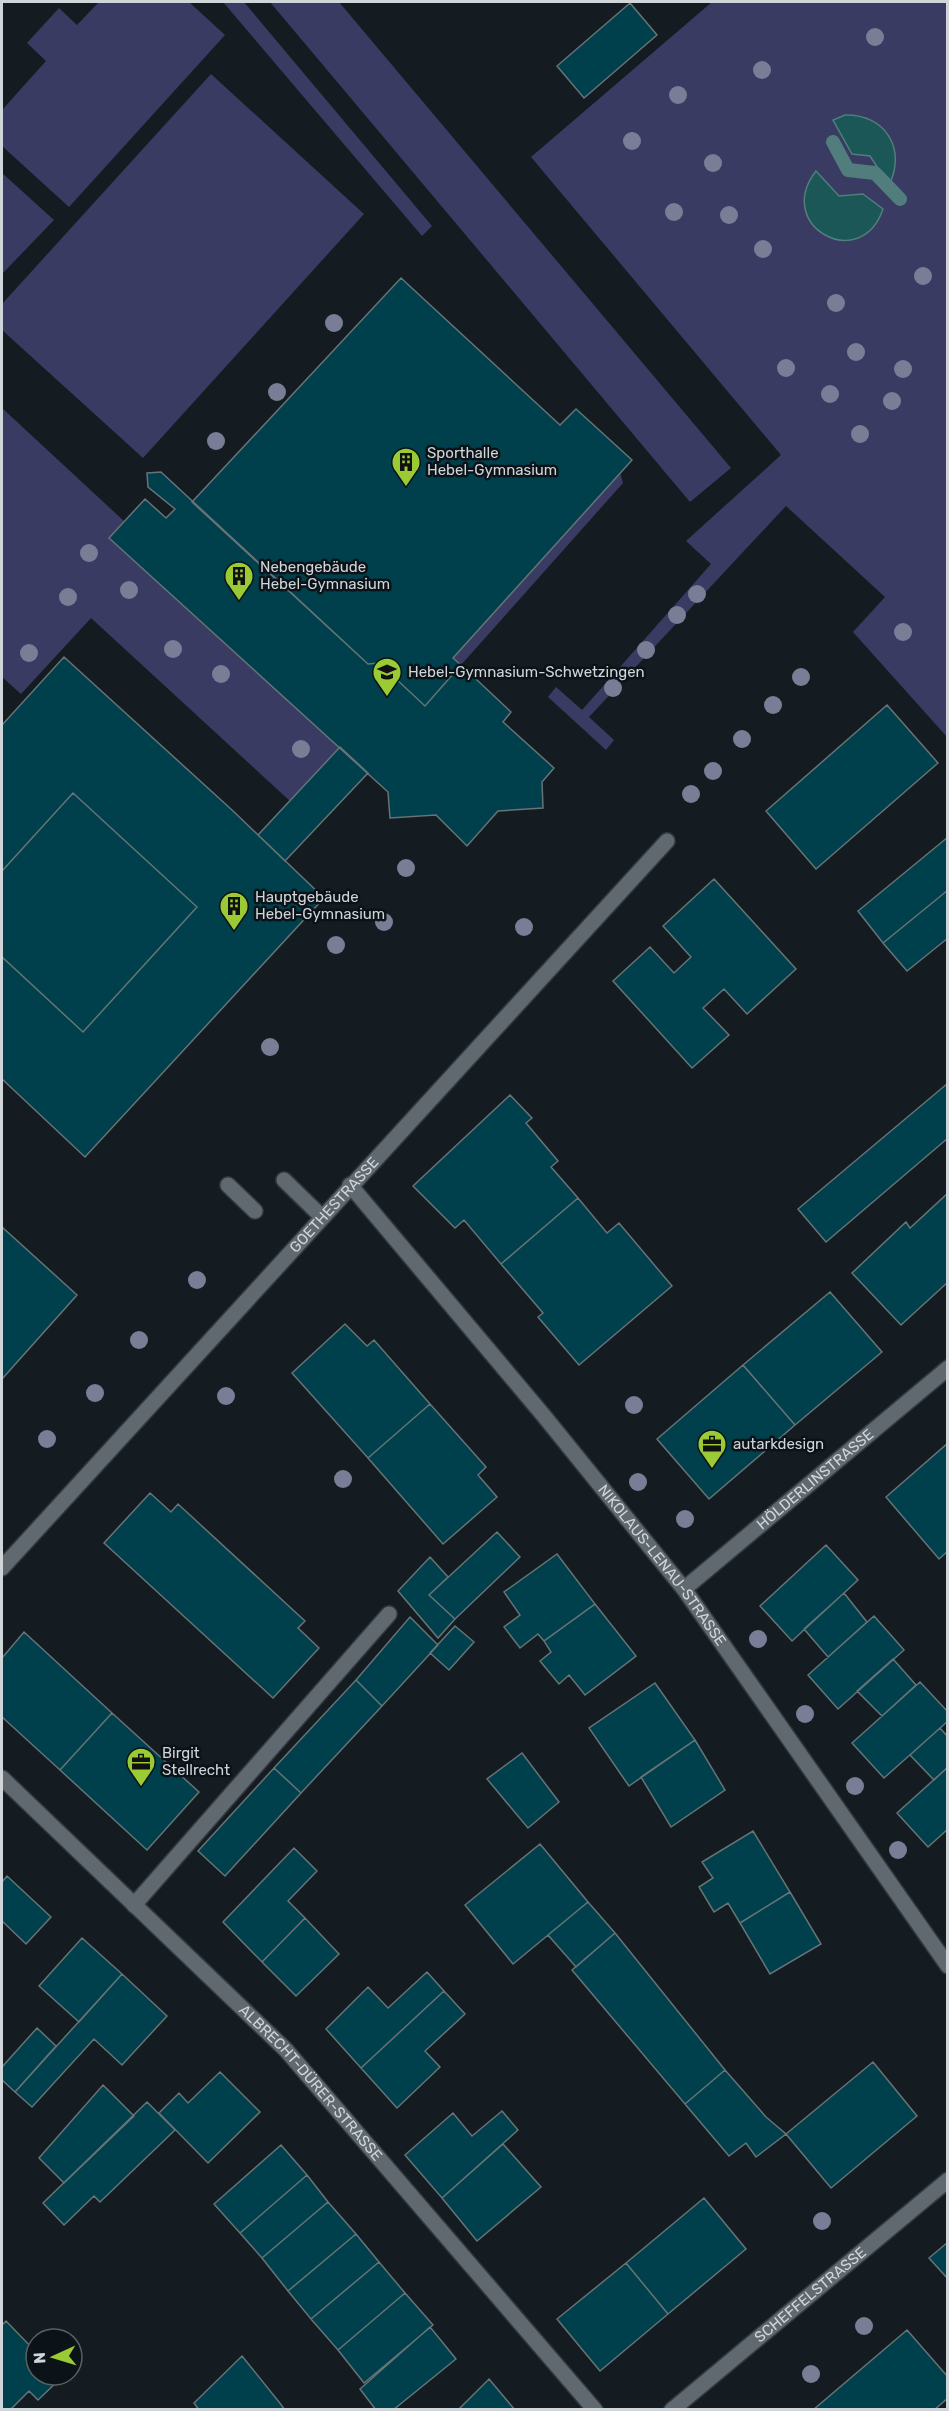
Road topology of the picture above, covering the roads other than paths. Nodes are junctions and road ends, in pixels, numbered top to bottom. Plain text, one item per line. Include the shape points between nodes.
1 (667, 841) dead end
2 (284, 1180) dead end
3 (228, 1185) dead end
4 (350, 1185) junction
5 (255, 1211) dead end
6 (322, 1217) junction
7 (948, 1368) edge
8 (2, 1568) edge
9 (684, 1589) junction
10 (389, 1614) dead end
11 (2, 1778) edge
12 (134, 1905) junction
13 (948, 1966) edge
14 (948, 2180) edge
15 (595, 2409) edge
16 (672, 2409) edge

1 - 4 street, GOETHESTRASSE
2 - 6 street
3 - 5 street
4 - 6 street, GOETHESTRASSE
4 - 9 street, NIKOLAUS-LENAU-STRASSE
6 - 8 street, GOETHESTRASSE
7 - 9 street, HÖLDERLINSTRASSE
9 - 13 street, NIKOLAUS-LENAU-STRASSE
10 - 12 street
11 - 12 street, ALBRECHT-DÜRER-STRASSE
12 - 15 street, ALBRECHT-DÜRER-STRASSE via 286,2050
14 - 16 street, SCHEFFELSTRASSE

